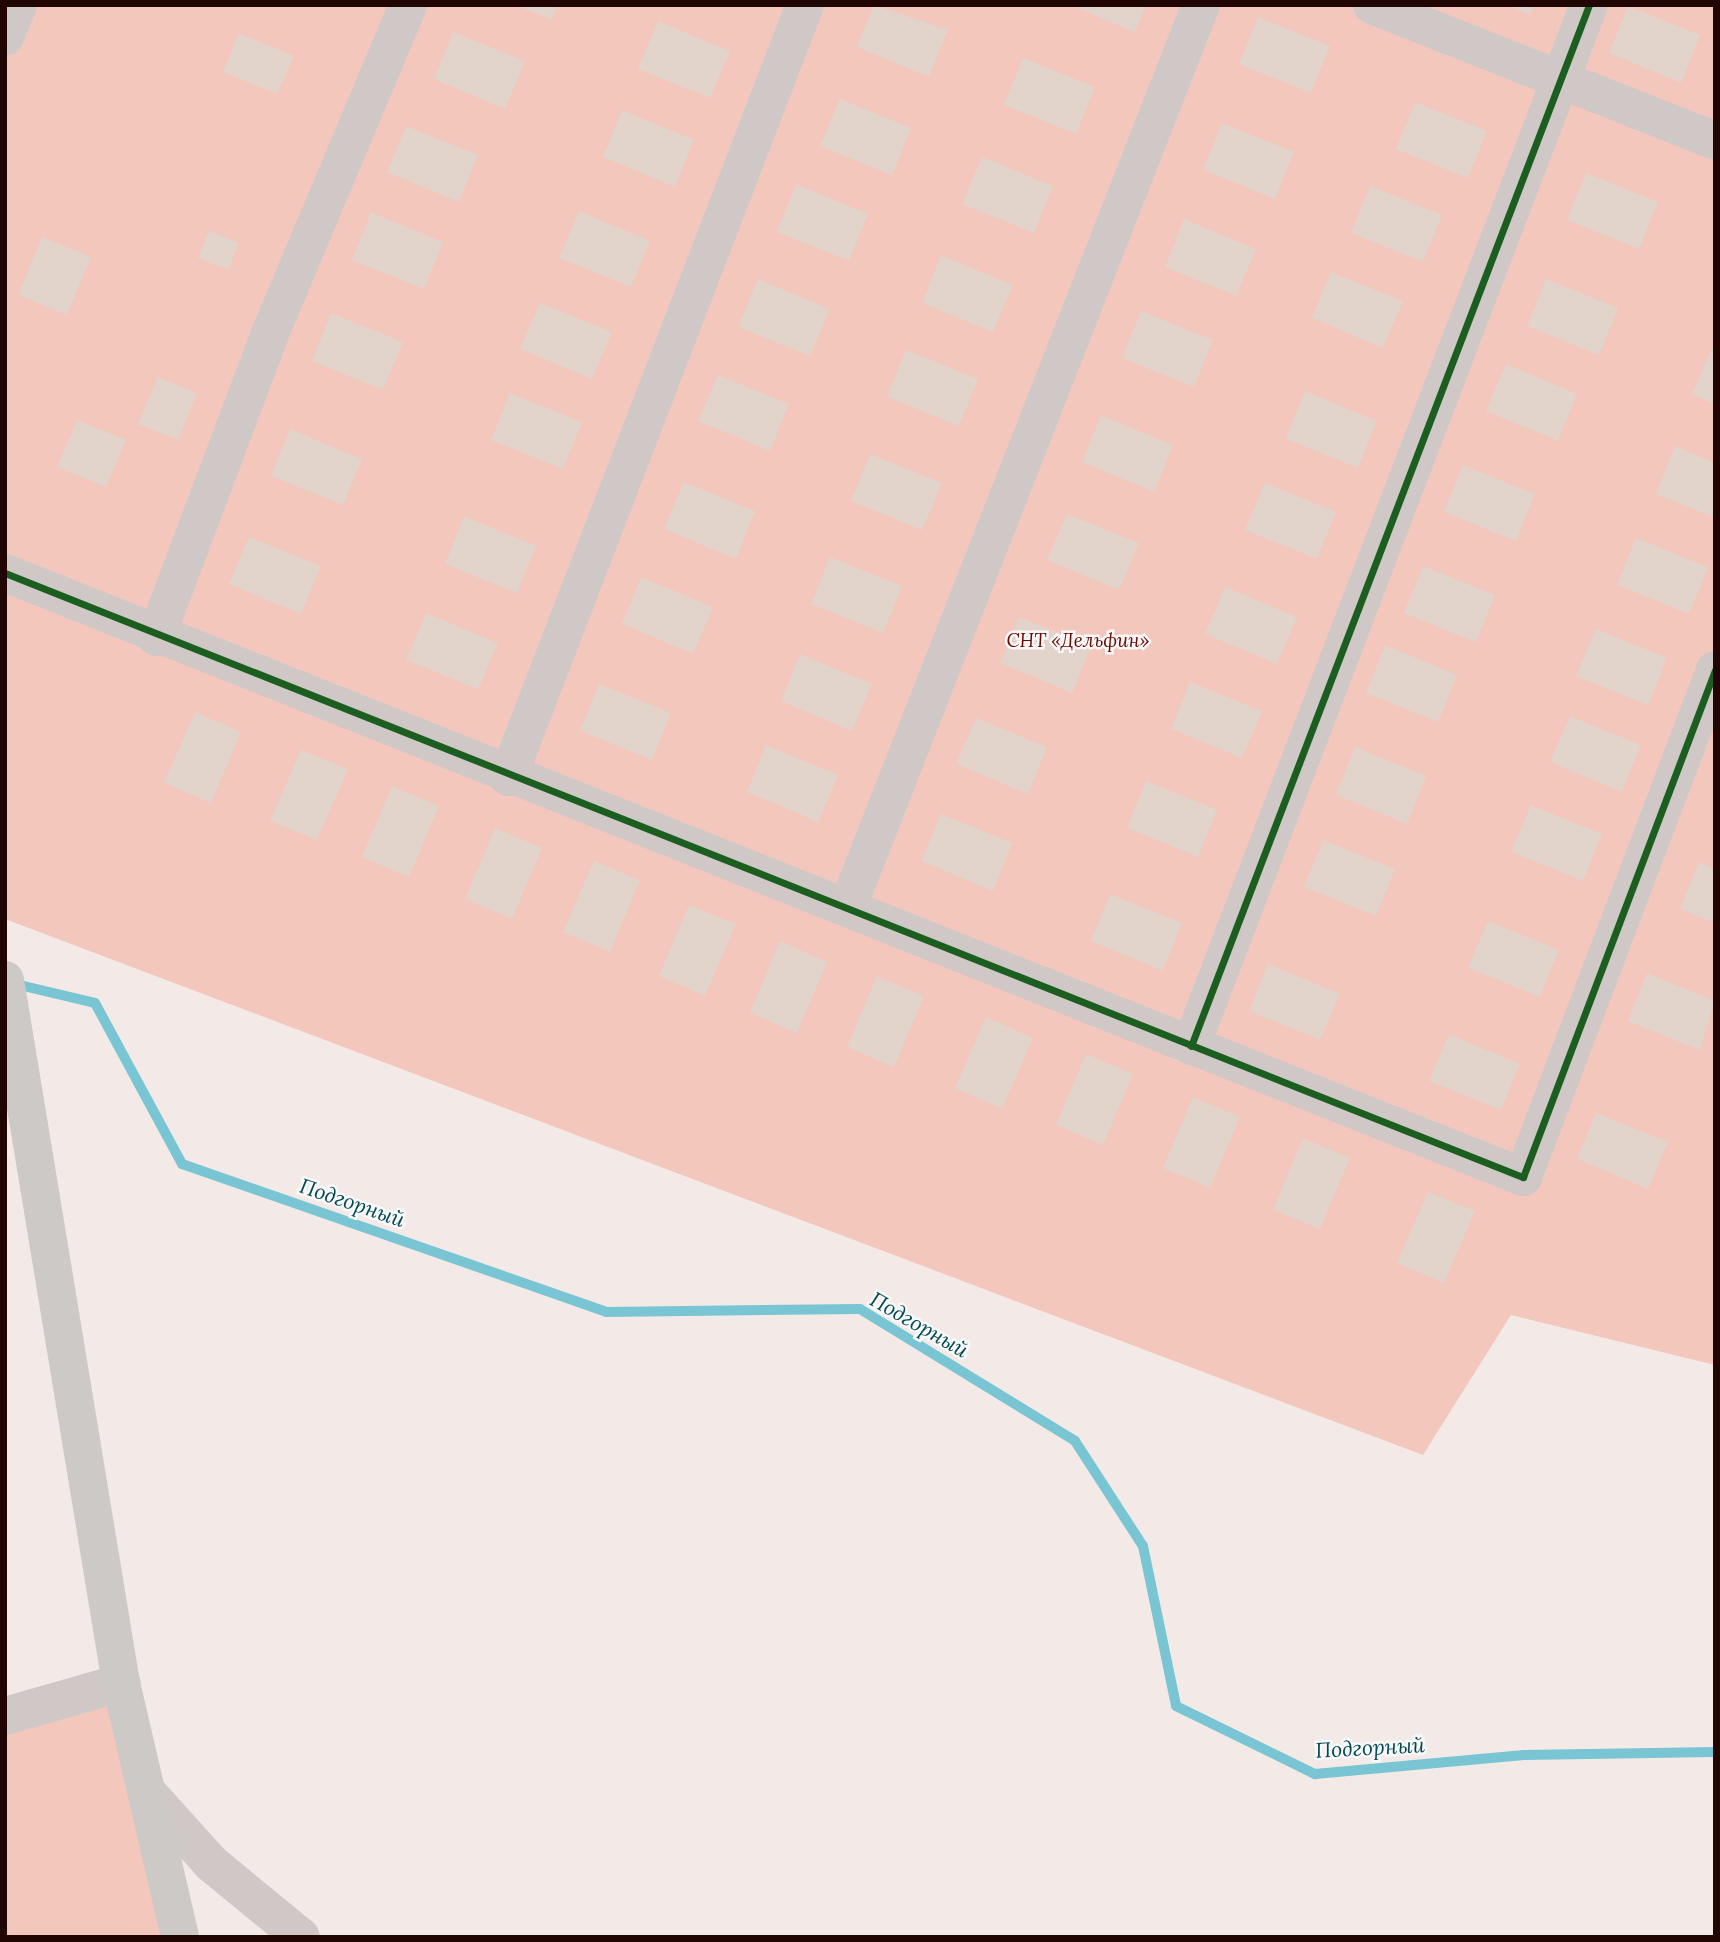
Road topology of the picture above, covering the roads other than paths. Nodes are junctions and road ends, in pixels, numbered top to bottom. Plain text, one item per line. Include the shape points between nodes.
1 (18, 5) edge
2 (408, 5) edge
3 (805, 5) edge
4 (1201, 5) edge
5 (1372, 5) edge
6 (1589, 5) edge
7 (5, 37) edge
8 (1561, 81) junction
9 (1715, 141) edge
10 (5, 573) edge
11 (156, 637) junction
12 (1715, 670) edge
13 (508, 777) junction
14 (848, 906) junction
15 (7, 993) edge
16 (1191, 1046) junction
17 (121, 1683) junction
18 (5, 1716) edge
19 (146, 1791) junction
20 (180, 1937) edge
21 (301, 1937) edge

1 - 7 street
2 - 11 street via 269,336
3 - 13 street
4 - 14 street
5 - 8 street
6 - 8 street
8 - 9 street
8 - 16 street via 1319,699
10 - 11 street
11 - 13 street
12 - 16 street via 1523,1177
13 - 14 street
14 - 16 street
15 - 17 street
17 - 18 street
17 - 19 street
19 - 20 street
19 - 21 street via 212,1864

